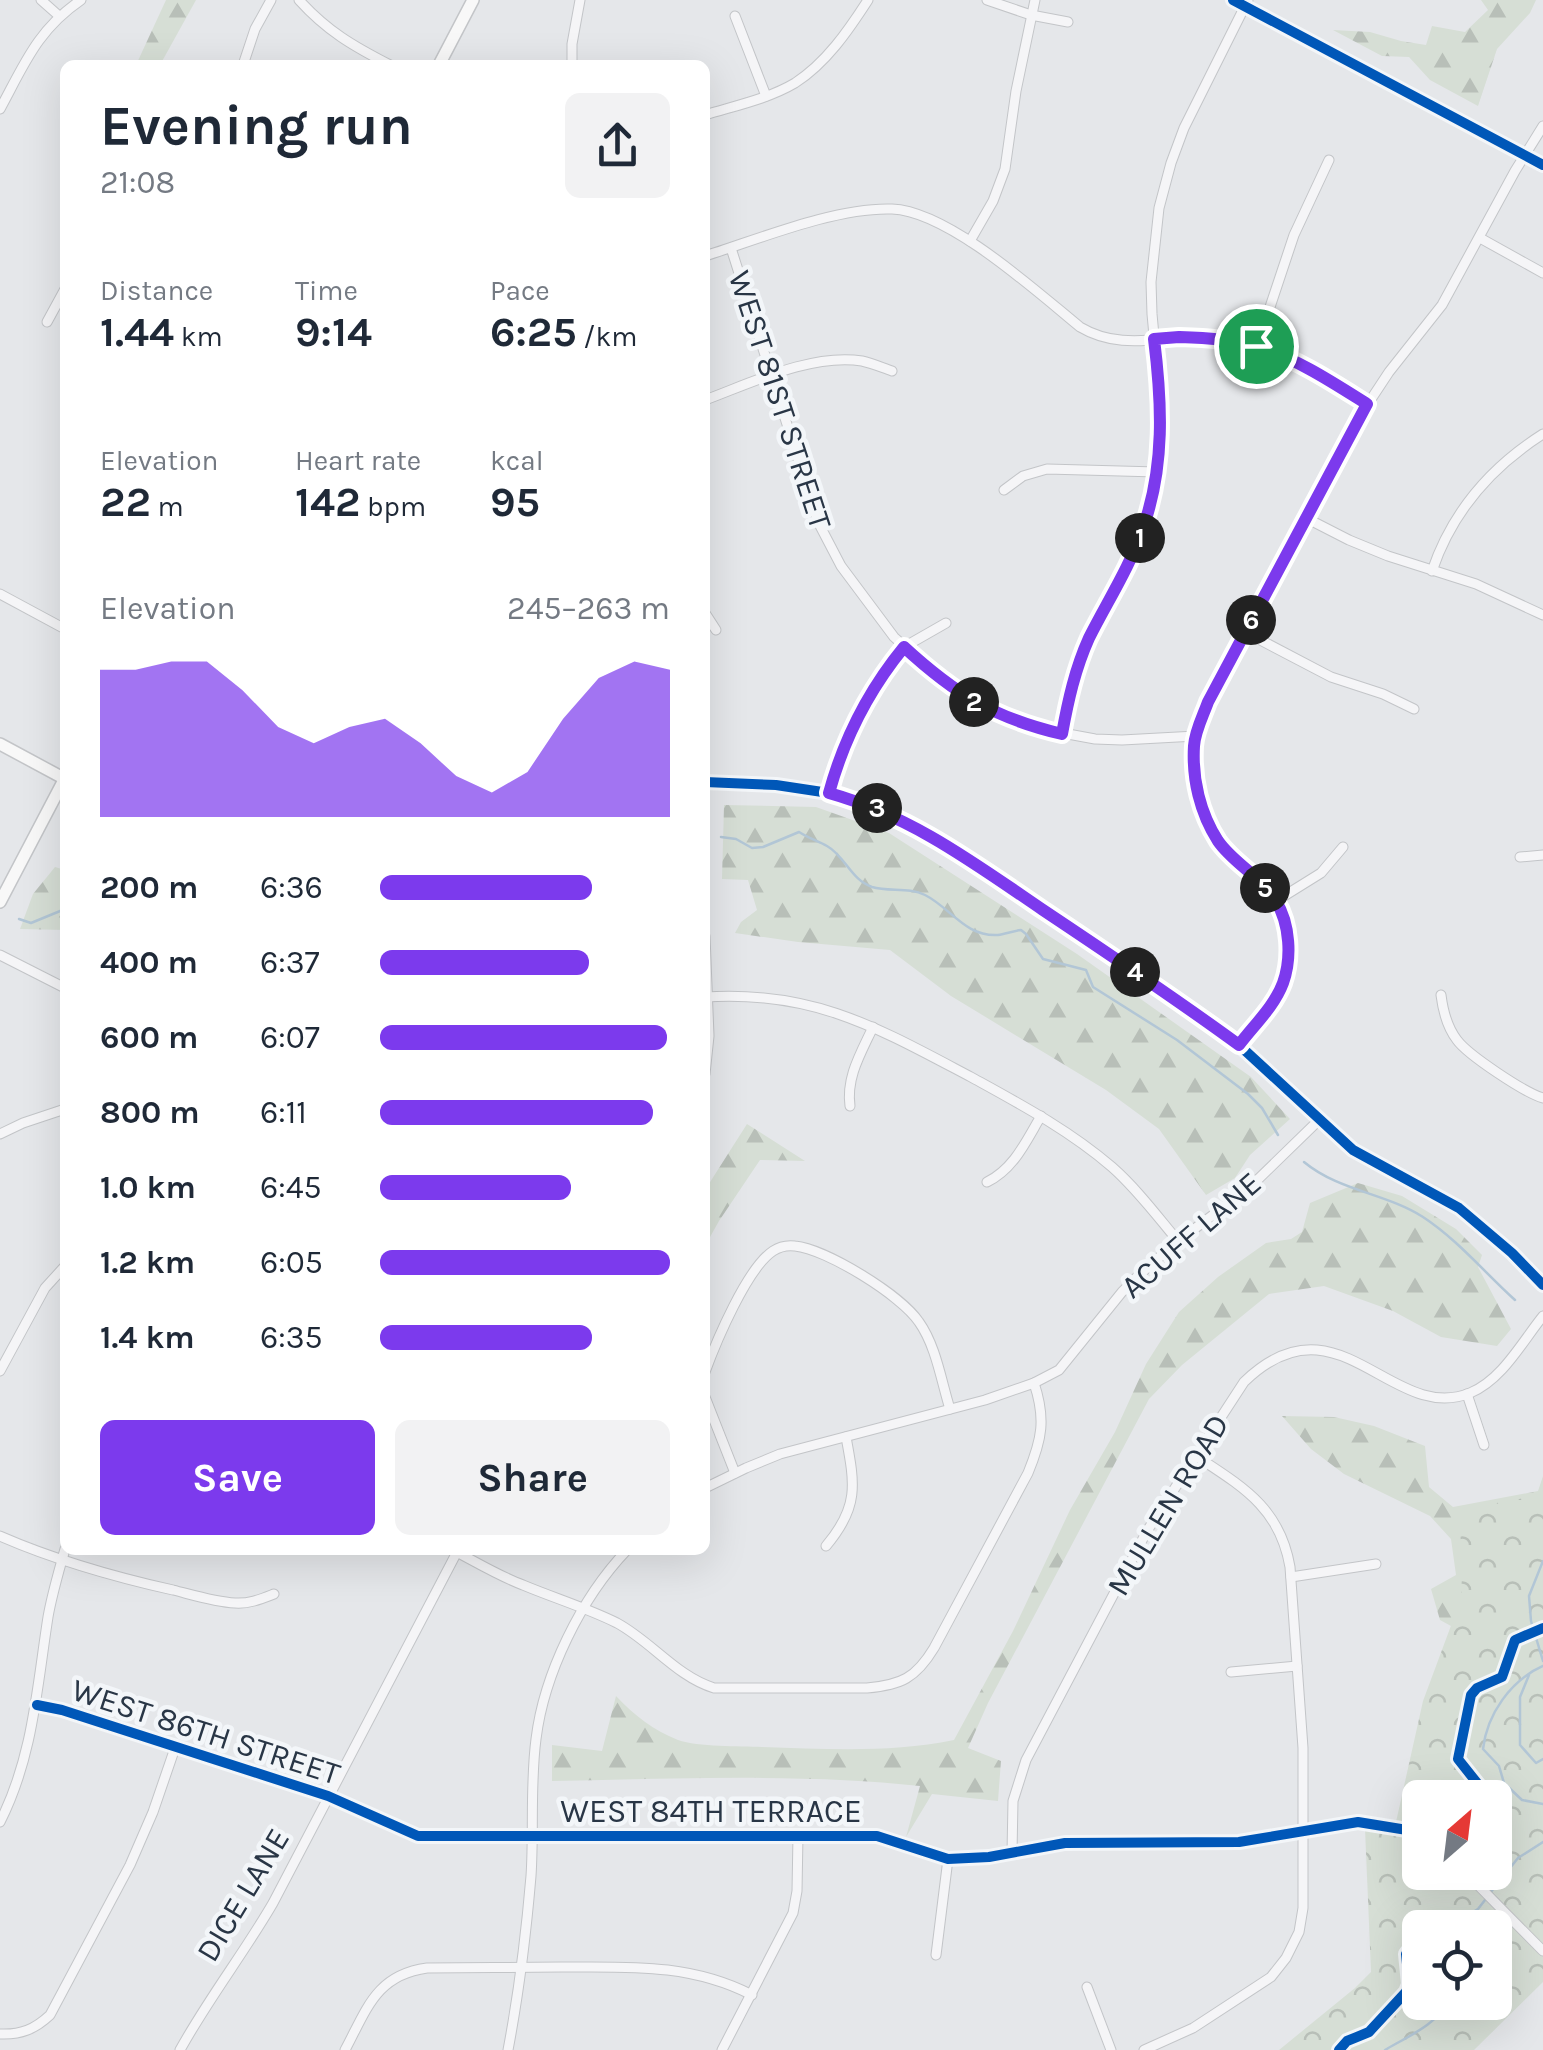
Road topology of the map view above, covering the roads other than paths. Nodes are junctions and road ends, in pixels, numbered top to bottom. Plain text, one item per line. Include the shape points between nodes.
1 (41, 0) edge
2 (80, 0) edge
3 (271, 0) edge
4 (298, 0) edge
5 (473, 0) edge
6 (580, 0) edge
7 (868, 0) edge
8 (987, 0) edge
9 (1035, 0) edge
10 (1242, 2) edge
11 (58, 15) junction
12 (1030, 15) junction
13 (735, 16) dead end
14 (1068, 22) dead end
15 (244, 60) edge
16 (381, 60) edge
17 (442, 60) edge
18 (572, 60) edge
19 (766, 96) junction
20 (0, 109) edge
21 (710, 113) edge
22 (1543, 126) edge
23 (1525, 155) junction
24 (1329, 160) dead end
25 (1543, 165) edge
26 (1480, 238) junction
27 (970, 242) junction
28 (731, 248) junction
29 (710, 254) edge
30 (1543, 272) edge
31 (60, 299) edge
32 (48, 322) dead end
33 (1154, 339) junction
34 (1256, 346) junction
35 (892, 372) dead end
36 (771, 376) junction
37 (710, 398) edge
38 (1367, 404) junction
39 (1543, 434) edge
40 (1157, 472) junction
41 (1004, 490) dead end
42 (1306, 518) junction
43 (1432, 571) junction
44 (0, 594) edge
45 (1543, 615) edge
46 (710, 621) edge
47 (946, 623) dead end
48 (60, 625) edge
49 (716, 630) dead end
50 (1245, 632) junction
51 (904, 647) junction
52 (1414, 709) dead end
53 (1062, 734) junction
54 (1196, 736) junction
55 (0, 744) edge
56 (60, 775) edge
57 (710, 782) edge
58 (60, 788) edge
59 (829, 793) junction
60 (1343, 847) dead end
61 (1543, 855) edge
62 (1520, 858) dead end
63 (1276, 901) junction
64 (0, 902) edge
65 (0, 956) edge
66 (60, 986) edge
67 (1442, 995) dead end
68 (710, 997) edge
69 (873, 1027) junction
70 (1239, 1045) junction
71 (1543, 1098) edge
72 (850, 1106) dead end
73 (60, 1111) edge
74 (1040, 1116) junction
75 (1319, 1120) junction
76 (0, 1134) edge
77 (987, 1182) dead end
78 (1178, 1241) junction
79 (60, 1272) edge
80 (1543, 1286) edge
81 (1543, 1316) edge
82 (710, 1357) edge
83 (0, 1371) edge
84 (1034, 1383) junction
85 (1468, 1394) junction
86 (950, 1409) junction
87 (710, 1410) edge
88 (846, 1437) junction
89 (1484, 1445) dead end
90 (1196, 1456) junction
91 (735, 1473) junction
92 (710, 1486) edge
93 (0, 1536) edge
94 (826, 1546) dead end
95 (60, 1553) edge
96 (64, 1555) edge
97 (67, 1555) edge
98 (453, 1555) edge
99 (463, 1555) edge
100 (623, 1555) edge
101 (1376, 1564) dead end
102 (1290, 1577) junction
103 (274, 1594) dead end
104 (584, 1609) junction
105 (1297, 1666) junction
106 (1231, 1672) dead end
107 (36, 1704) junction
108 (176, 1745) junction
109 (328, 1796) junction
110 (0, 1822) edge
111 (1402, 1829) edge
112 (1302, 1832) junction
113 (533, 1836) junction
114 (798, 1836) junction
115 (1012, 1853) junction
116 (948, 1859) junction
117 (1483, 1890) edge
118 (1543, 1951) edge
119 (936, 1955) dead end
120 (522, 1967) junction
121 (1087, 1987) dead end
122 (752, 1995) junction
123 (0, 2034) edge
124 (180, 2050) edge
125 (345, 2050) edge
126 (508, 2050) edge
127 (722, 2050) edge
128 (1111, 2050) edge
129 (1144, 2050) edge

1 - 11 street
2 - 11 street
3 - 15 street
4 - 16 street via 334,34
5 - 17 street
6 - 18 street
7 - 19 street via 820,62
8 - 12 street
9 - 12 street
10 - 23 street
10 - 33 street via 1184,128 1159,208 1151,282
11 - 20 street
12 - 14 street
12 - 27 street via 1005,169
13 - 19 street
19 - 21 street
22 - 23 street
23 - 25 street
23 - 26 street
24 - 34 street
26 - 30 street
26 - 38 street via 1442,305
27 - 28 street via 895,209 844,213
27 - 33 street via 1094,336
28 - 29 street
28 - 36 street, WEST 81ST STREET
31 - 32 street
33 - 34 street
33 - 40 street via 1161,411
34 - 38 street
35 - 36 street via 862,361 819,362
36 - 37 street
36 - 51 street, WEST 81ST STREET via 828,544
38 - 42 street
39 - 43 street via 1485,480
40 - 41 street via 1046,469
40 - 53 street via 1132,558 1078,666
42 - 43 street
42 - 50 street
43 - 45 street
44 - 48 street
46 - 49 street
47 - 51 street
50 - 52 street via 1331,677
50 - 54 street
51 - 53 street, WEST 81ST STREET via 972,701
51 - 59 street via 853,725
53 - 54 street, WEST 81ST STREET via 1122,740
54 - 63 street via 1195,779 1216,839
55 - 56 street
57 - 59 street
58 - 64 street
59 - 70 street via 880,809 939,840
60 - 63 street via 1321,872
61 - 62 street
63 - 70 street via 1288,940 1285,976
65 - 66 street
67 - 71 street via 1448,1024 1466,1050
68 - 69 street via 797,1002
69 - 72 street via 854,1068
69 - 74 street
70 - 75 street
73 - 76 street
74 - 77 street via 1008,1168
74 - 78 street via 1114,1169
75 - 78 street, ACUFF LANE via 1248,1188
75 - 80 street via 1353,1150 1459,1208
78 - 84 street, ACUFF LANE via 1122,1292 1058,1370
79 - 83 street
81 - 85 street via 1493,1378
82 - 86 street via 752,1274 781,1242 827,1257 908,1307 931,1346
84 - 86 street, ACUFF LANE
84 - 104 street via 1042,1428 1028,1473 934,1648 908,1679 867,1688 714,1688 620,1624
85 - 89 street
85 - 90 street, MULLEN ROAD via 1428,1396 1339,1354 1291,1353 1244,1382
86 - 88 street, ACUFF LANE
87 - 91 street
88 - 91 street, ACUFF LANE
88 - 94 street via 854,1476 851,1504
90 - 102 street via 1264,1507 1286,1547
90 - 115 street, MULLEN ROAD via 1147,1530 1026,1760 1013,1801
91 - 92 street, ACUFF LANE
93 - 95 street
96 - 107 street
97 - 103 street via 154,1586 234,1603
98 - 109 street, DICE LANE
99 - 104 street
100 - 104 street
101 - 102 street
102 - 105 street
104 - 113 street via 543,1699
105 - 106 street
105 - 112 street
107 - 108 street, WEST 86TH STREET
107 - 110 street
108 - 109 street, WEST 86TH STREET
108 - 123 street via 130,1865 50,2015 28,2032
109 - 113 street, WEST 86TH STREET via 418,1836
109 - 124 street, DICE LANE via 263,1920
111 - 112 street, WEST 84TH TERRACE via 1358,1822
112 - 115 street, WEST 84TH TERRACE via 1239,1842 1065,1843
112 - 129 street via 1299,1932 1278,1968 1193,2028
113 - 114 street, WEST 84TH TERRACE
113 - 120 street
114 - 116 street, WEST 84TH TERRACE via 877,1836
114 - 122 street via 793,1913
115 - 116 street, WEST 84TH TERRACE
116 - 119 street
117 - 118 street
120 - 122 street via 663,1968
120 - 125 street via 428,1968 395,1976 376,1994
120 - 126 street
121 - 128 street
122 - 127 street

